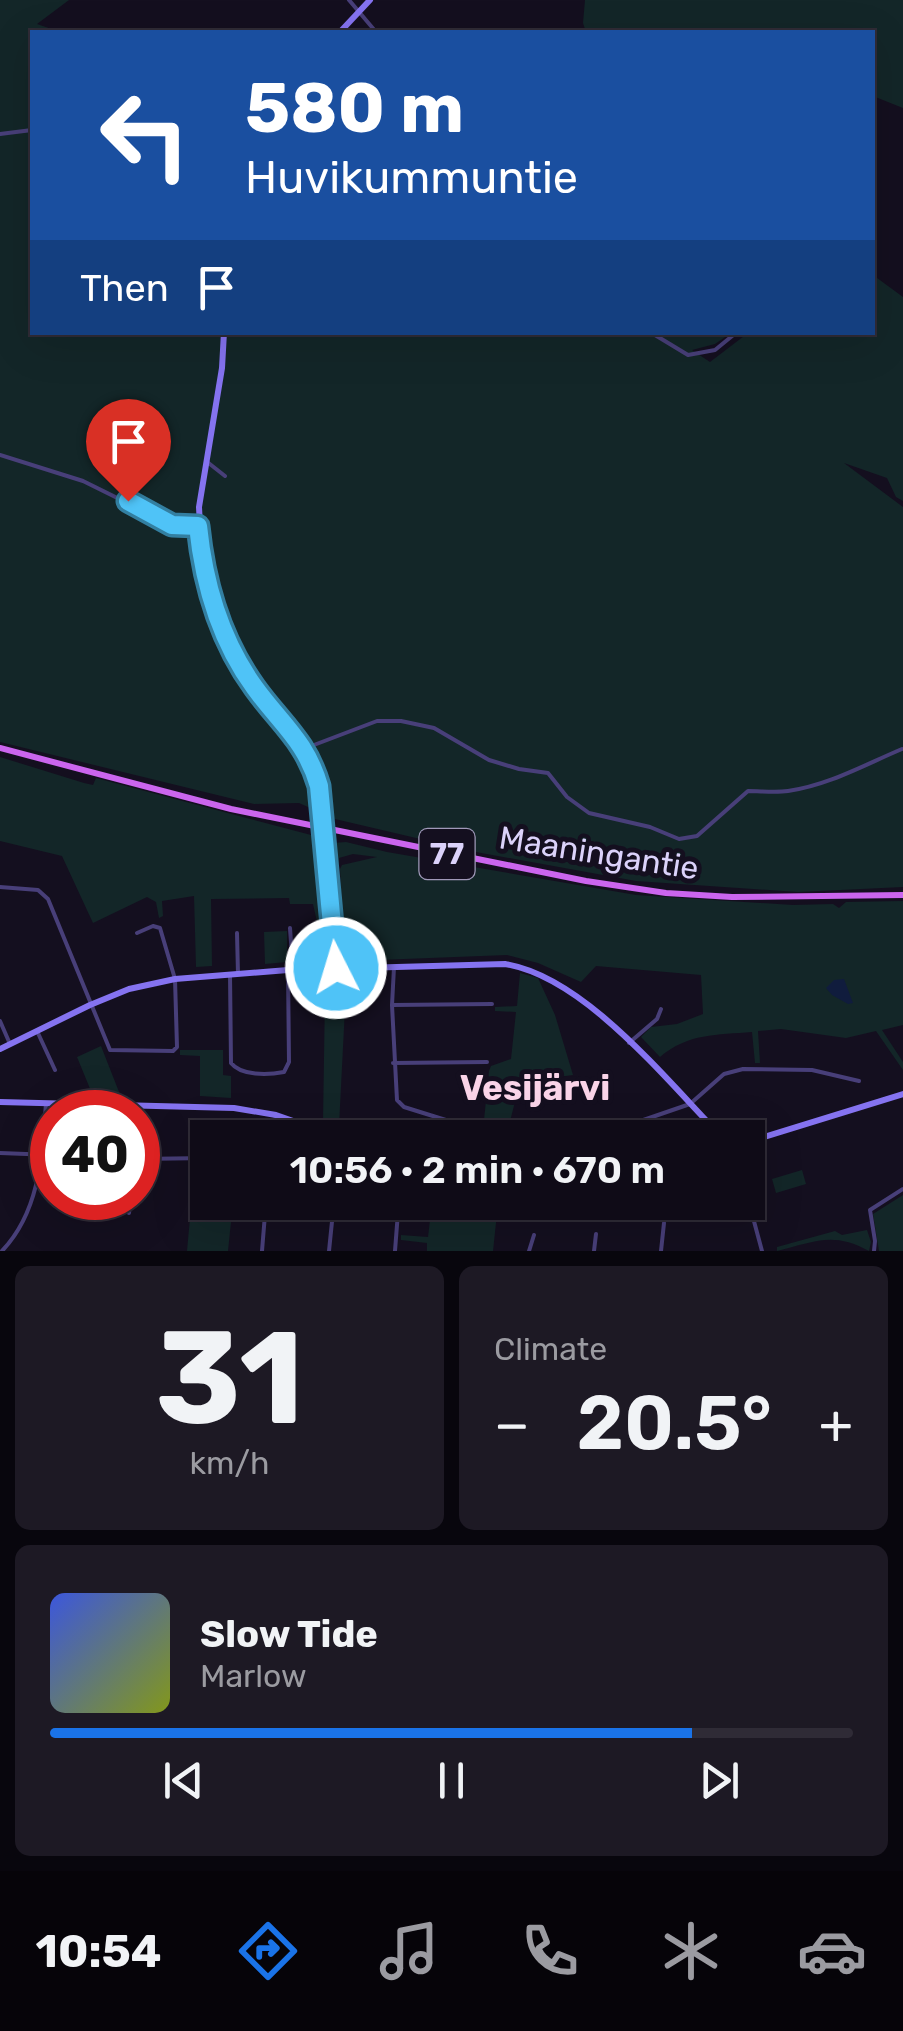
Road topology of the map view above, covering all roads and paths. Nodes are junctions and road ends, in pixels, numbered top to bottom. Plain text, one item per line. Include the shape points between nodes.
1 (349, 0) edge
2 (370, 0) edge
3 (359, 10) junction
4 (342, 30) edge
5 (374, 30) edge
6 (30, 130) edge
7 (0, 134) edge
8 (224, 335) edge
9 (654, 335) edge
10 (733, 335) edge
11 (0, 455) edge
12 (206, 461) junction
13 (226, 476) dead end
14 (198, 526) junction
15 (0, 748) edge
16 (304, 748) junction
17 (902, 750) edge
18 (324, 829) junction
19 (0, 887) edge
20 (903, 895) edge
21 (290, 928) dead end
22 (137, 933) dead end
23 (236, 933) dead end
24 (394, 967) junction
25 (336, 968) junction
26 (290, 970) junction
27 (234, 974) junction
28 (175, 979) junction
29 (90, 1004) junction
30 (492, 1004) dead end
31 (392, 1005) junction
32 (661, 1010) dead end
33 (0, 1021) edge
34 (38, 1031) junction
35 (629, 1043) junction
36 (10, 1044) junction
37 (0, 1049) edge
38 (393, 1062) junction
39 (487, 1062) dead end
40 (55, 1070) dead end
41 (859, 1081) dead end
42 (903, 1095) edge
43 (0, 1102) edge
44 (30, 1103) edge
45 (690, 1104) junction
46 (160, 1106) edge
47 (276, 1115) junction
48 (275, 1120) edge
49 (290, 1120) edge
50 (441, 1120) edge
51 (643, 1120) edge
52 (706, 1120) edge
53 (765, 1137) edge
54 (0, 1153) edge
55 (30, 1154) edge
56 (190, 1158) edge
57 (160, 1159) edge
58 (903, 1189) edge
59 (30, 1204) edge
60 (265, 1220) edge
61 (332, 1220) edge
62 (398, 1220) edge
63 (754, 1220) edge
64 (664, 1223) dead end
65 (596, 1234) dead end
66 (534, 1235) dead end
67 (2, 1251) edge
68 (262, 1251) edge
69 (329, 1251) edge
70 (396, 1251) edge
71 (529, 1251) edge
72 (594, 1251) edge
73 (661, 1251) edge
74 (762, 1251) edge
75 (874, 1251) edge

1 - 3 street
2 - 3 street
3 - 4 street
3 - 5 street
6 - 7 street
8 - 12 street
9 - 10 street via 679,352 700,355
11 - 14 street via 82,481 172,525
12 - 13 street
12 - 14 street
14 - 16 street via 202,565 227,642
15 - 18 main road, Maaningantie / 77
16 - 17 street via 385,720 422,724 490,760 548,773 589,814 679,839 697,836 748,791 810,786
16 - 18 street via 319,786
18 - 20 main road, Maaningantie / 77 via 666,893
18 - 25 street
19 - 29 street via 43,892
21 - 26 street
22 - 28 street via 160,928
23 - 27 street
24 - 25 street
24 - 31 street
24 - 35 street via 524,967 593,1006
25 - 26 street
26 - 27 street
26 - 27 street via 289,1062 276,1074 244,1072 230,1063
27 - 28 street
28 - 29 street
28 - 29 street via 173,1051 110,1050
29 - 34 street
30 - 31 street
31 - 38 street
32 - 35 street
33 - 36 street
34 - 36 street
34 - 40 street
35 - 45 street
36 - 37 street
38 - 39 street
38 - 50 street via 400,1104
41 - 45 street via 812,1070 744,1069 724,1074
42 - 53 street
43 - 44 street
45 - 51 street
45 - 52 street
46 - 47 street
47 - 48 street
47 - 49 street
54 - 55 street
56 - 57 street
58 - 75 street via 870,1210
59 - 67 street
60 - 68 street
61 - 69 street
62 - 70 street
63 - 74 street
64 - 73 street
65 - 72 street
66 - 71 street

